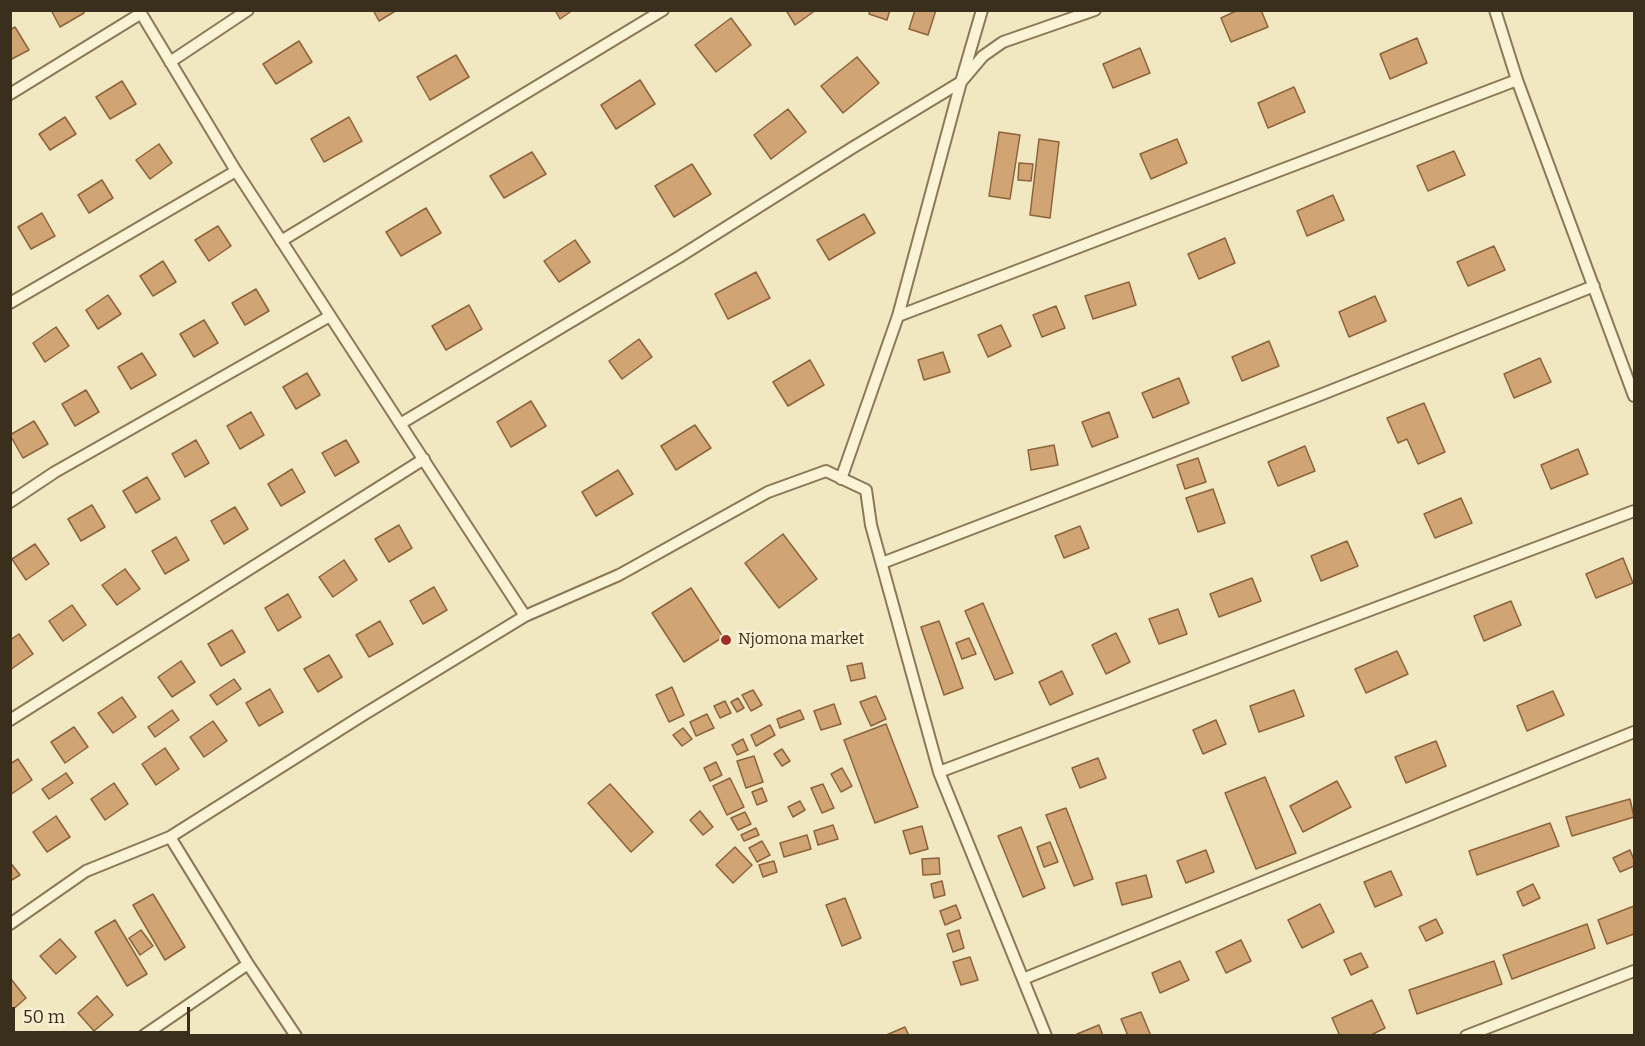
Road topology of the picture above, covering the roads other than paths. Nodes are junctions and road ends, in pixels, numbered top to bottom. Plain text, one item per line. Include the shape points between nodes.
1 (248, 10) edge
2 (663, 10) edge
3 (982, 10) edge
4 (1095, 10) edge
5 (1495, 10) edge
6 (140, 12) edge
7 (170, 62) junction
8 (1517, 80) junction
9 (961, 82) junction
10 (10, 94) edge
11 (236, 171) junction
12 (281, 241) junction
13 (1594, 286) junction
14 (10, 303) edge
15 (330, 316) junction
16 (898, 316) junction
17 (1635, 396) edge
18 (400, 424) junction
19 (424, 459) junction
20 (841, 479) junction
21 (10, 502) edge
22 (1635, 511) edge
23 (882, 563) junction
24 (525, 616) junction
25 (10, 720) edge
26 (1635, 732) edge
27 (939, 772) junction
28 (170, 837) junction
29 (10, 924) edge
30 (248, 964) junction
31 (1635, 971) edge
32 (1023, 979) junction
33 (143, 1035) edge
34 (296, 1035) edge
35 (1046, 1035) edge
36 (1466, 1035) edge

1 - 7 lane
2 - 12 lane
3 - 9 lane
4 - 9 lane via 1003,42
5 - 8 lane
6 - 7 lane
6 - 10 lane
7 - 11 lane
8 - 13 lane
8 - 16 lane
9 - 16 lane
9 - 18 lane
11 - 12 lane
11 - 14 lane
12 - 15 lane
13 - 17 lane
13 - 23 lane
15 - 18 lane
15 - 21 lane via 55,472
16 - 20 lane
18 - 19 lane
19 - 24 lane
19 - 25 lane
20 - 23 lane via 866,490
20 - 24 lane via 826,471 768,492 619,575
22 - 27 lane
23 - 27 lane
24 - 28 lane
26 - 32 lane
27 - 32 lane
28 - 29 lane via 86,871
28 - 30 lane
30 - 33 lane
30 - 34 lane
31 - 36 lane
32 - 35 lane

